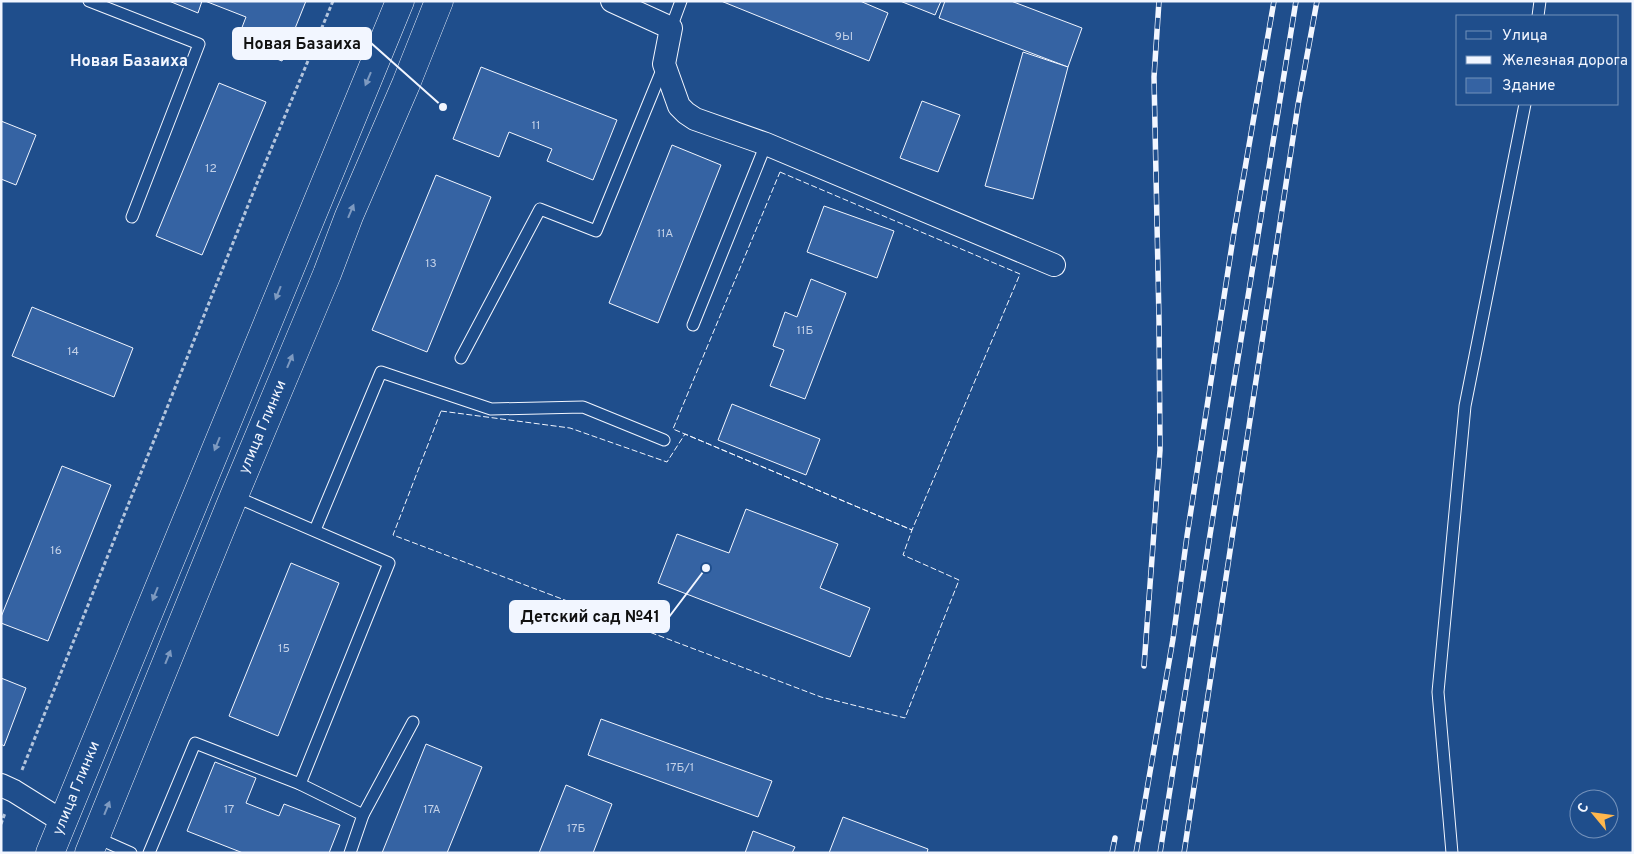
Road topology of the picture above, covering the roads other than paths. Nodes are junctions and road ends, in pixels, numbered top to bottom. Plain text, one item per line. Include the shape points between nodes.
1 (89, 1) edge
2 (400, 1) edge
3 (438, 1) edge
4 (612, 1) edge
5 (682, 1) edge
6 (1540, 1) edge
7 (1538, 15) edge
8 (671, 28) junction
9 (664, 64) junction
10 (1525, 105) edge
11 (766, 144) junction
12 (132, 216) dead end
13 (292, 259) junction
14 (1054, 265) dead end
15 (326, 274) junction
16 (693, 325) dead end
17 (461, 358) dead end
18 (664, 440) dead end
19 (234, 496) junction
20 (315, 530) junction
21 (413, 722) dead end
22 (300, 784) junction
23 (7, 788) edge
24 (363, 815) junction
25 (62, 821) junction
26 (92, 845) edge
27 (50, 853) edge
28 (131, 853) edge
29 (150, 853) edge
30 (350, 853) edge
31 (1452, 853) edge

1 - 12 lane via 199,44
2 -> 13 highway, улица Глинки
15 -> 3 highway, улица Глинки
4 - 8 street
5 - 8 lane
6 - 7 lane
8 - 9 street
9 - 11 street via 679,106 686,113
9 - 17 lane via 596,231 540,209
10 - 31 lane via 1465,406 1438,692
11 - 14 street
11 - 16 lane
13 - 15 highway
13 -> 25 highway, улица Глинки
19 -> 15 highway, улица Глинки
18 - 20 lane via 583,407 491,408 381,372
19 - 20 lane
26 -> 19 highway, улица Глинки
20 - 22 lane via 389,564
21 - 24 lane
22 - 24 lane
22 - 29 lane via 195,743
23 - 25 street
24 - 30 lane
25 - 27 highway, улица Глинки
26 - 28 lane

